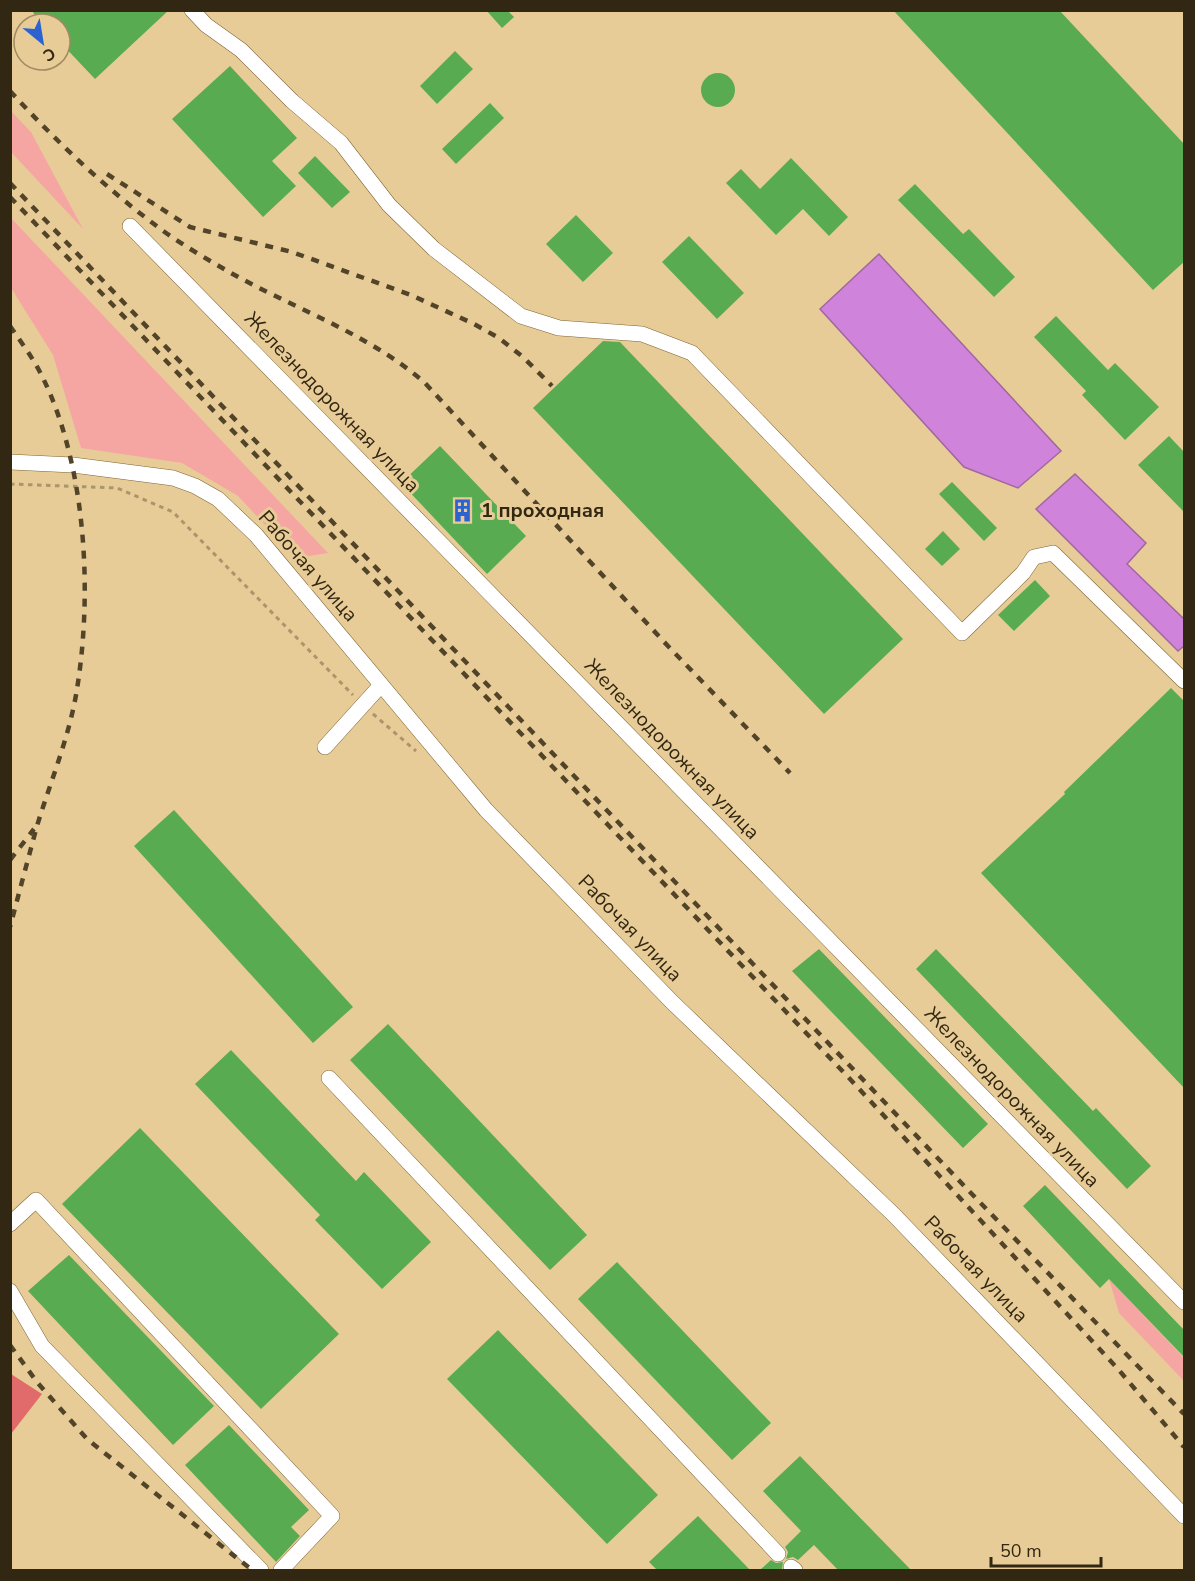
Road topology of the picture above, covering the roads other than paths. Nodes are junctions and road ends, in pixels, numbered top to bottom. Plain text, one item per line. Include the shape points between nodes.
1 (192, 10) edge
2 (130, 226) dead end
3 (10, 462) edge
4 (1185, 681) edge
5 (381, 685) junction
6 (325, 747) dead end
7 (329, 1078) dead end
8 (10, 1224) edge
9 (10, 1291) edge
10 (1185, 1302) edge
11 (1185, 1516) edge
12 (778, 1554) dead end
13 (261, 1570) edge
14 (281, 1570) edge

1 - 4 street via 341,143 389,205 434,249 521,316 559,328 642,334 692,353 962,633 1023,573 1034,557 1053,553
2 - 10 street, Железнодорожная улица
3 - 5 street, Рабочая улица via 73,465 172,478 218,499 256,534
5 - 6 street
5 - 11 street, Рабочая улица via 486,810 672,1002 894,1215
7 - 12 street
8 - 14 street via 36,1200 332,1516
9 - 13 street via 42,1346

